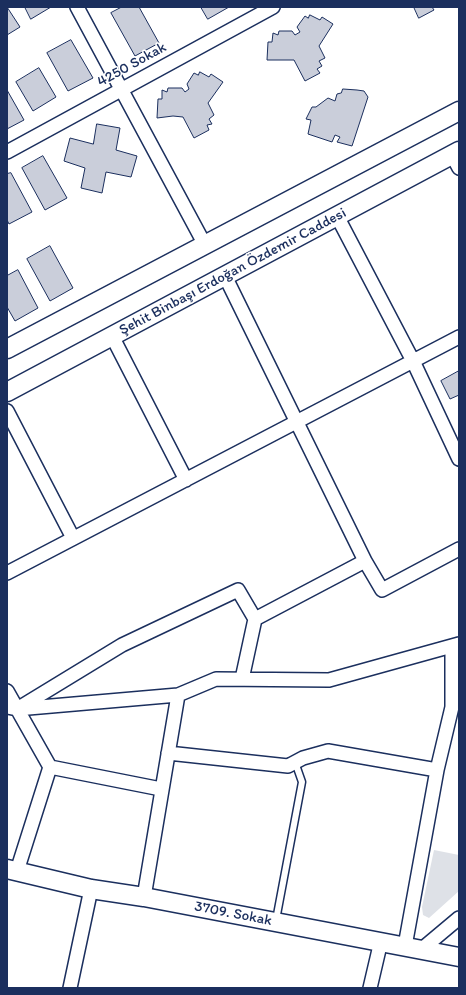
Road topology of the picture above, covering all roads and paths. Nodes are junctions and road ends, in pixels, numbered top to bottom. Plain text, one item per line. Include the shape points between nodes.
1 (78, 7) edge
2 (272, 7) edge
3 (122, 89) junction
4 (459, 111) edge
5 (7, 152) edge
6 (457, 158) edge
7 (337, 216) junction
8 (205, 245) junction
9 (225, 276) junction
10 (112, 336) junction
11 (459, 337) edge
12 (7, 349) edge
13 (413, 361) junction
14 (7, 392) edge
15 (7, 411) edge
16 (297, 422) junction
17 (459, 458) edge
18 (186, 480) junction
19 (73, 538) junction
20 (459, 550) edge
21 (365, 561) junction
22 (7, 573) edge
23 (255, 619) junction
24 (455, 645) edge
25 (242, 679) junction
26 (7, 691) edge
27 (178, 695) junction
28 (455, 707) edge
29 (12, 708) edge
30 (168, 753) junction
31 (295, 762) junction
32 (50, 767) junction
33 (437, 770) junction
34 (161, 789) junction
35 (12, 870) edge
36 (91, 889) junction
37 (144, 897) junction
38 (459, 918) edge
39 (276, 922) junction
40 (381, 941) junction
41 (413, 948) junction
42 (459, 957) edge
43 (70, 988) edge
44 (370, 988) edge

1 - 3 street
2 - 3 street, 4250 Sokak
3 - 5 street, 4250 Sokak
3 - 8 street
4 - 8 main road
6 - 7 main road, Şehit Binbaşı Erdoğan Özdemir Caddesi
7 - 9 main road, Şehit Binbaşı Erdoğan Özdemir Caddesi
7 - 13 street
8 - 12 main road
9 - 10 main road, Şehit Binbaşı Erdoğan Özdemir Caddesi
9 - 16 street
10 - 14 main road, Şehit Binbaşı Erdoğan Özdemir Caddesi
10 - 18 street
11 - 13 street
13 - 16 street
13 - 17 street
15 - 19 street
16 - 18 street
16 - 21 street
18 - 19 street
19 - 22 street
20 - 21 street via 382,590
21 - 23 street
23 - 25 street
23 - 29 street via 238,590 122,645
24 - 25 street via 329,680
24 - 28 street
25 - 27 street via 216,679
26 - 29 street
27 - 29 street
27 - 30 street
28 - 33 street
29 - 32 street
30 - 31 street via 288,766
30 - 34 street
31 - 33 street via 328,751
31 - 39 lane via 302,782
32 - 34 street
32 - 35 street
33 - 41 street
34 - 37 street
35 - 36 main road, 3709. Sokak
36 - 37 main road, 3709. Sokak
36 - 43 street
37 - 39 main road, 3709. Sokak
38 - 41 street
39 - 40 main road, 3709. Sokak
40 - 41 main road, 3709. Sokak
40 - 44 street
41 - 42 main road, 3709. Sokak

